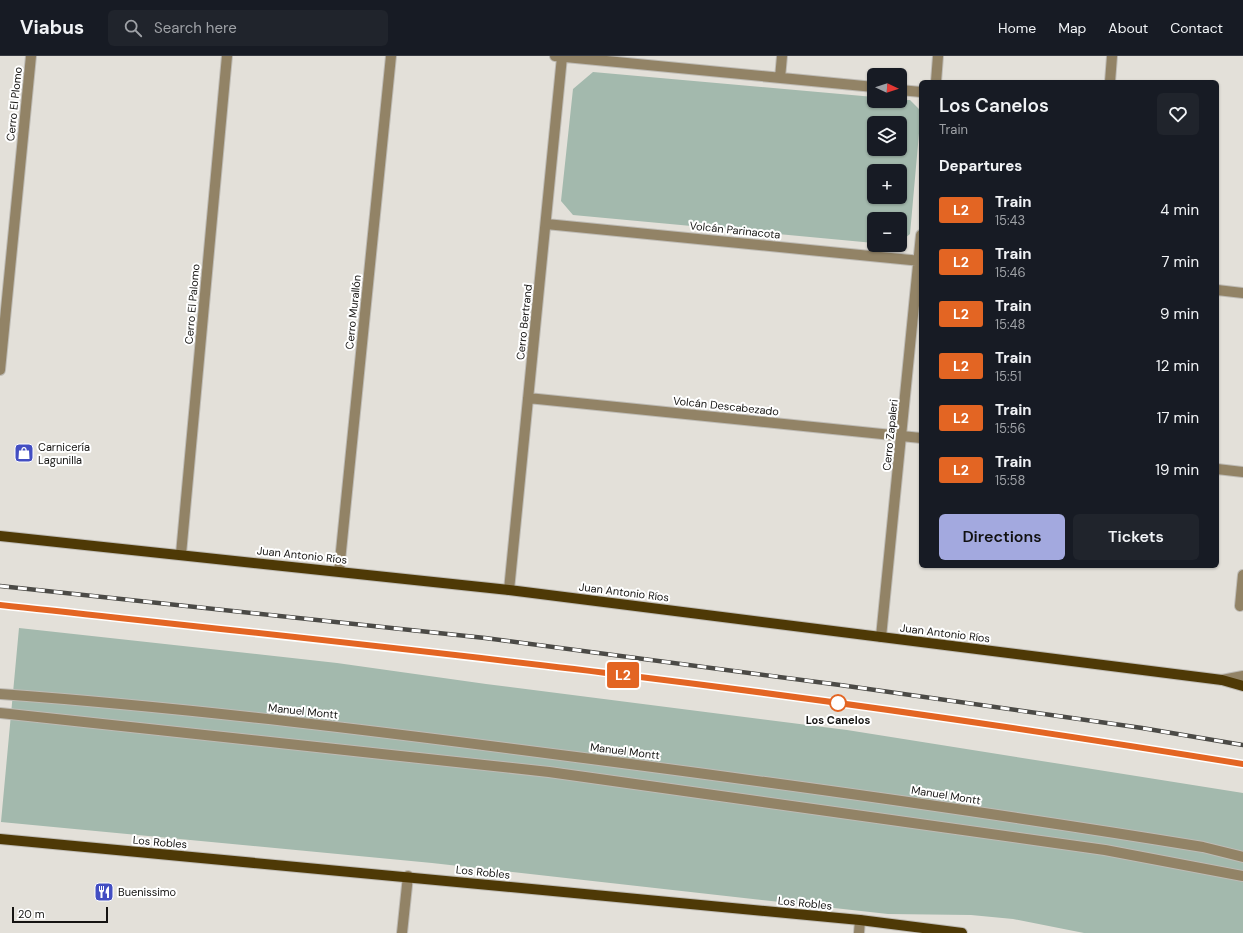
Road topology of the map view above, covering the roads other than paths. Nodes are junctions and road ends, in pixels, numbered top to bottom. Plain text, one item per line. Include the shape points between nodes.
1 (31, 56) edge
2 (227, 56) edge
3 (391, 56) edge
4 (559, 56) edge
5 (782, 56) edge
6 (938, 56) edge
7 (1112, 56) edge
8 (780, 78) junction
9 (936, 80) edge
10 (1110, 80) edge
11 (867, 86) edge
12 (907, 91) edge
13 (919, 92) edge
14 (546, 224) junction
15 (919, 261) edge
16 (919, 271) edge
17 (1219, 290) edge
18 (1243, 293) edge
19 (1, 347) edge
20 (0, 370) edge
21 (528, 398) junction
22 (902, 436) junction
23 (919, 438) edge
24 (1219, 469) edge
25 (1243, 472) edge
26 (0, 536) edge
27 (180, 554) junction
28 (339, 571) junction
29 (1243, 575) edge
30 (509, 590) junction
31 (1240, 606) dead end
32 (881, 637) junction
33 (1243, 676) edge
34 (1222, 680) junction
35 (1243, 686) edge
36 (0, 694) edge
37 (0, 713) edge
38 (0, 839) edge
39 (1243, 857) edge
40 (408, 876) junction
41 (1243, 876) edge
42 (860, 920) junction
43 (402, 933) edge
44 (859, 933) edge
45 (962, 933) edge

1 - 19 street, Cerro El Plomo
2 - 27 street, Cerro El Palomo
3 - 28 street, Cerro Murallón
4 - 8 street
4 - 14 street, Cerro Bertrand
5 - 8 street
6 - 9 street
7 - 10 street
8 - 11 street
12 - 13 street
14 - 15 street, Volcán Parinacota
14 - 21 street, Cerro Bertrand
16 - 22 street, Cerro Zapaleri
17 - 18 street
19 - 20 street, Cerro El Plomo
21 - 22 street, Volcán Descabezado
21 - 30 street, Cerro Bertrand
22 - 23 street, Volcán Descabezado
22 - 32 street, Cerro Zapaleri
24 - 25 street
26 - 27 main road, Juan Antonio Ríos
27 - 28 main road, Juan Antonio Ríos
28 - 30 main road, Juan Antonio Ríos
29 - 31 street
30 - 32 main road, Juan Antonio Ríos
32 - 34 main road, Juan Antonio Ríos
33 - 34 street
34 - 35 main road, Juan Antonio Ríos
36 - 39 street, Manuel Montt via 432,738 844,792 1203,847
37 - 41 street via 548,772 1105,850
38 - 40 main road, Los Robles
40 - 42 main road, Los Robles
40 - 43 street
42 - 44 street
42 - 45 main road, Los Robles

